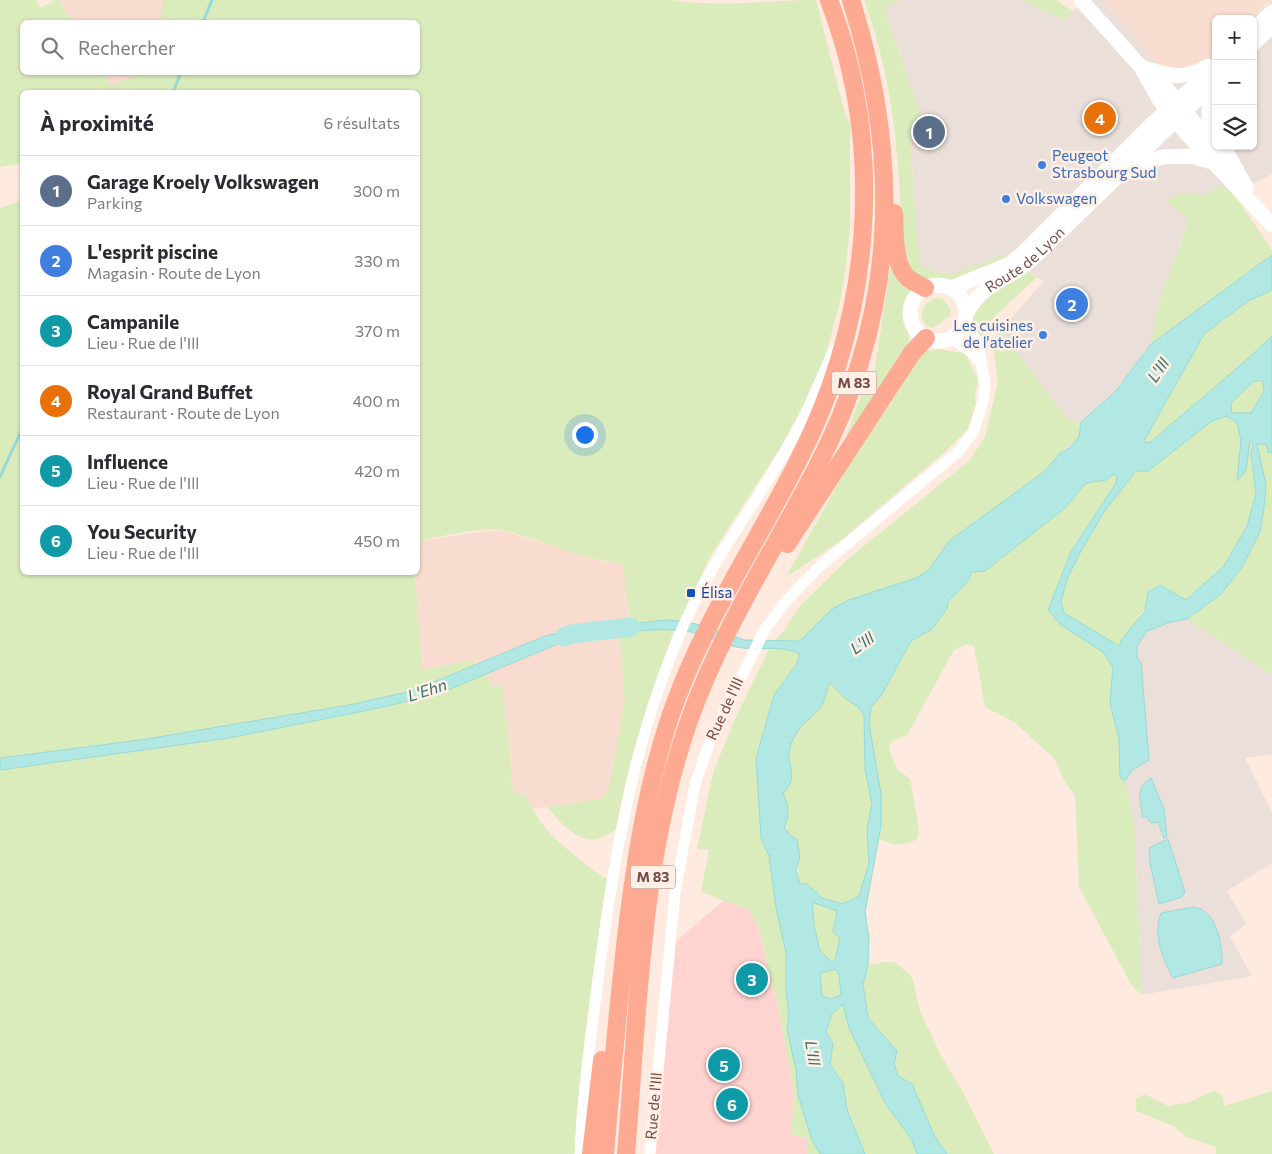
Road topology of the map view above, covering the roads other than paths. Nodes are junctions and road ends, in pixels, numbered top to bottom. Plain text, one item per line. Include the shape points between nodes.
1 (828, 0) edge
2 (850, 0) edge
3 (1081, 0) edge
4 (1272, 12) edge
5 (1257, 26) edge
6 (1272, 26) edge
7 (1257, 40) edge
8 (1212, 63) edge
9 (1146, 69) junction
10 (1212, 70) edge
11 (1212, 85) edge
12 (1212, 96) edge
13 (1172, 105) junction
14 (1212, 131) edge
15 (1225, 150) edge
16 (1216, 163) junction
17 (1123, 171) junction
18 (884, 177) junction
19 (1246, 187) junction
20 (1272, 224) edge
21 (926, 288) junction
22 (952, 288) junction
23 (965, 318) junction
24 (950, 337) junction
25 (926, 338) junction
26 (846, 339) junction
27 (980, 358) junction
28 (760, 568) junction
29 (619, 996) junction
30 (630, 1107) junction
31 (580, 1154) edge
32 (591, 1154) edge
33 (605, 1154) edge
34 (626, 1154) edge
35 (634, 1154) edge
36 (650, 1154) edge

1 - 26 highway, M 83 via 855,90 864,175 861,256
2 - 18 highway, M 83 via 873,79 880,118
3 - 9 main road
4 - 5 main road
6 - 7 main road
8 - 9 main road via 1193,74 1178,77
9 - 13 main road
10 - 13 main road, Route de Lyon
11 - 13 main road, Route de Lyon
12 - 14 main road via 1208,108
13 - 16 main road
13 - 17 main road, Route de Lyon
13 - 19 main road
13 - 22 main road, Route de Lyon via 1010,264
15 - 19 main road
16 - 17 main road via 1192,156 1162,157
16 - 20 main road
17 - 23 main road, Route de Lyon via 1019,270 982,291 973,300
18 - 21 highway via 894,199 898,259 902,270
18 - 28 highway, M 83 via 881,266 860,366 846,406 817,468
19 - 20 main road
21 - 22 main road via 943,285
21 - 25 main road via 913,300 910,318
22 - 23 main road via 962,298
23 - 24 main road
23 - 27 street, Rue de l'Ill via 978,342
24 - 25 main road
24 - 27 street via 978,360
25 - 28 highway via 912,353 780,555
26 - 29 highway, M 83 via 825,404 798,462 713,615 670,716 650,788 636,862
26 - 31 street via 832,352 809,409 780,461 712,565 653,702 633,768 612,874
27 - 36 street, Rue de l'Ill via 985,384 974,431 958,452 820,566 786,601 764,630 710,741 695,784 674,893
28 - 30 highway, M 83 via 715,656 690,719 672,778 645,934
29 - 32 highway via 610,1008
29 - 33 highway, M 83
30 - 34 highway, M 83
30 - 35 highway via 636,1130

